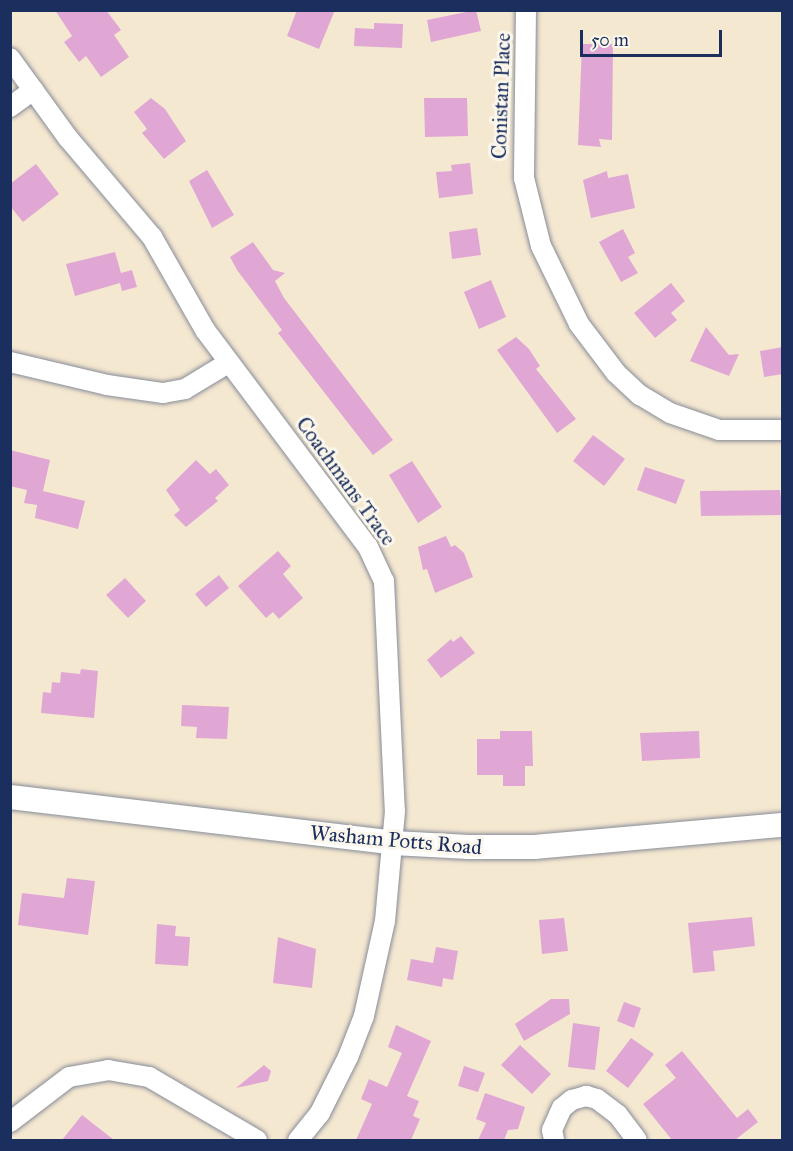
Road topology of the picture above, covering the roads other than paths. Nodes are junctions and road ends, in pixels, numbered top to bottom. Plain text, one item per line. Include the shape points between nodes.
1 (526, 10) edge
2 (10, 58) edge
3 (33, 90) junction
4 (10, 107) edge
5 (10, 362) edge
6 (228, 363) junction
7 (783, 430) edge
8 (10, 796) edge
9 (783, 825) edge
10 (393, 843) junction
11 (10, 1122) edge
12 (257, 1140) edge
13 (298, 1140) edge
14 (554, 1140) edge
15 (638, 1140) edge

1 - 7 street, Conistan Place via 524,178 541,246 579,324 616,373 640,395 670,413 719,430
2 - 3 street, Coachmans Trace
3 - 4 street
3 - 6 street, Coachmans Trace via 152,237
5 - 6 street via 107,385 163,393 185,389
6 - 10 street, Coachmans Trace via 368,547 384,581
8 - 10 street, Washam Potts Road
9 - 10 street, Washam Potts Road via 534,847
10 - 13 street, Coachmans Trace via 384,931 364,1016 334,1088
11 - 12 street via 69,1077 108,1070 149,1077
14 - 15 street via 552,1130 562,1108 586,1096 597,1099 618,1115

